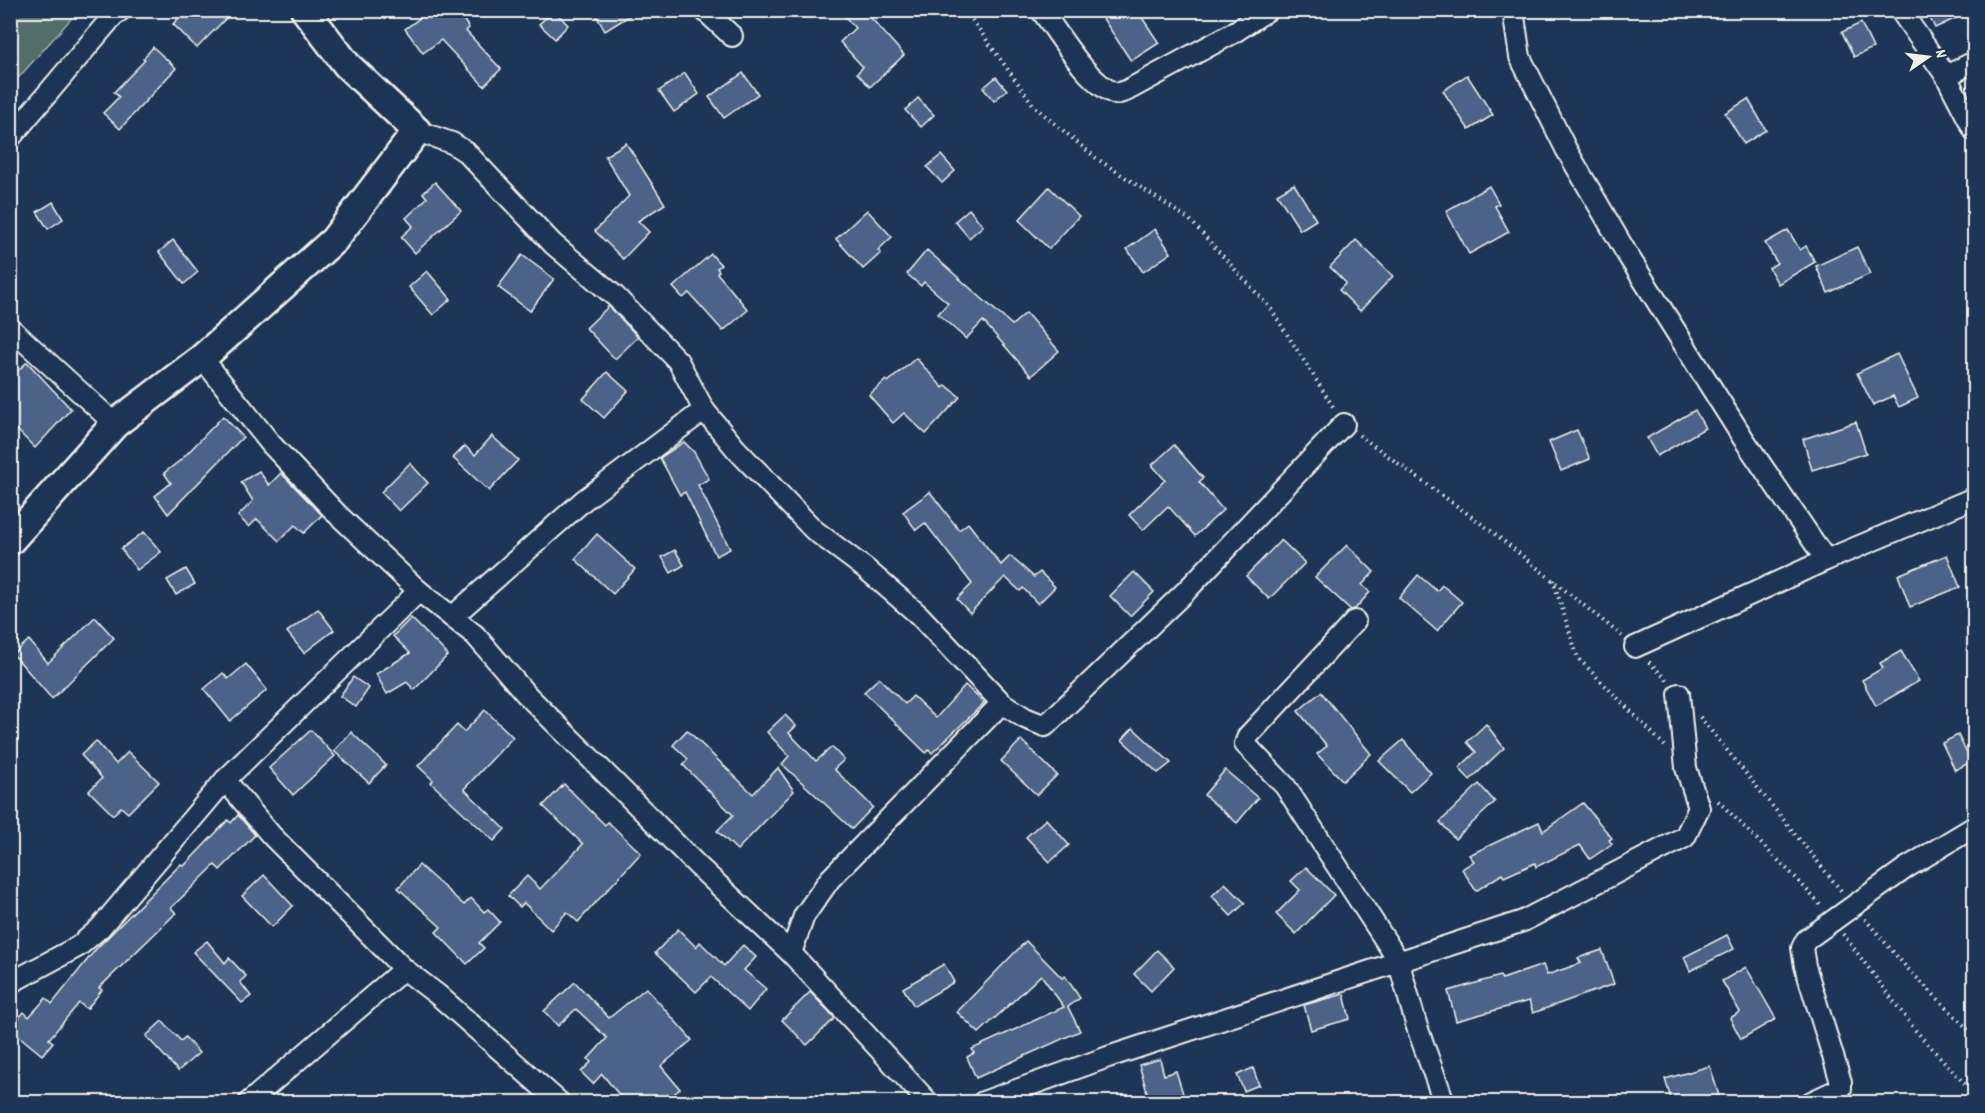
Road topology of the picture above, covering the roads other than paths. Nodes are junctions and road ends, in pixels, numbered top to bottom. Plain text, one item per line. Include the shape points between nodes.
1 (122, 10) edge
2 (704, 10) edge
3 (1041, 10) edge
4 (1268, 10) edge
5 (1513, 10) edge
6 (1899, 10) edge
7 (304, 11) edge
8 (732, 36) dead end
9 (1974, 62) edge
10 (1946, 76) junction
11 (1974, 130) edge
12 (417, 131) junction
13 (10, 138) edge
14 (10, 328) edge
15 (201, 358) junction
16 (705, 410) junction
17 (115, 424) junction
18 (1344, 424) road end
19 (1974, 498) edge
20 (10, 541) edge
21 (1826, 560) junction
22 (419, 591) junction
23 (452, 617) junction
24 (1355, 621) dead end
25 (1635, 647) road end
26 (1680, 694) road end
27 (1002, 703) junction
28 (225, 780) junction
29 (1974, 827) edge
30 (791, 953) junction
31 (1398, 960) junction
32 (404, 969) junction
33 (10, 983) edge
34 (249, 1102) edge
35 (559, 1102) edge
36 (928, 1102) edge
37 (983, 1102) edge
38 (1444, 1102) edge
39 (1811, 1102) edge

1 - 13 street
2 - 8 street
3 - 4 street via 1089,73 1116,94
5 - 21 street via 1520,57 1566,149 1743,438
6 - 10 street
7 - 12 main road via 346,65
9 - 10 street
10 - 11 street
12 - 15 main road via 334,240
12 - 16 street via 466,152 553,244 616,297 678,361
14 - 17 street
15 - 17 main road
15 - 22 street via 271,444 338,515
16 - 23 street via 584,500
16 - 27 street via 736,449 814,531 919,615
17 - 20 main road
18 - 27 street via 1186,591 1052,722 1037,725
19 - 21 street
21 - 25 street
22 - 23 street
22 - 28 street
23 - 30 street via 476,635 525,693
24 - 31 street via 1248,736 1245,744 1285,786
26 - 31 street via 1686,768 1699,808 1685,837 1523,921
27 - 30 street via 830,879 804,916
28 - 32 street via 271,835
28 - 33 street via 100,927 79,946
29 - 39 street via 1906,868 1806,940 1802,948 1805,966 1841,1083 1841,1088
30 - 36 street
31 - 37 street
31 - 38 street
32 - 34 street
32 - 35 street

